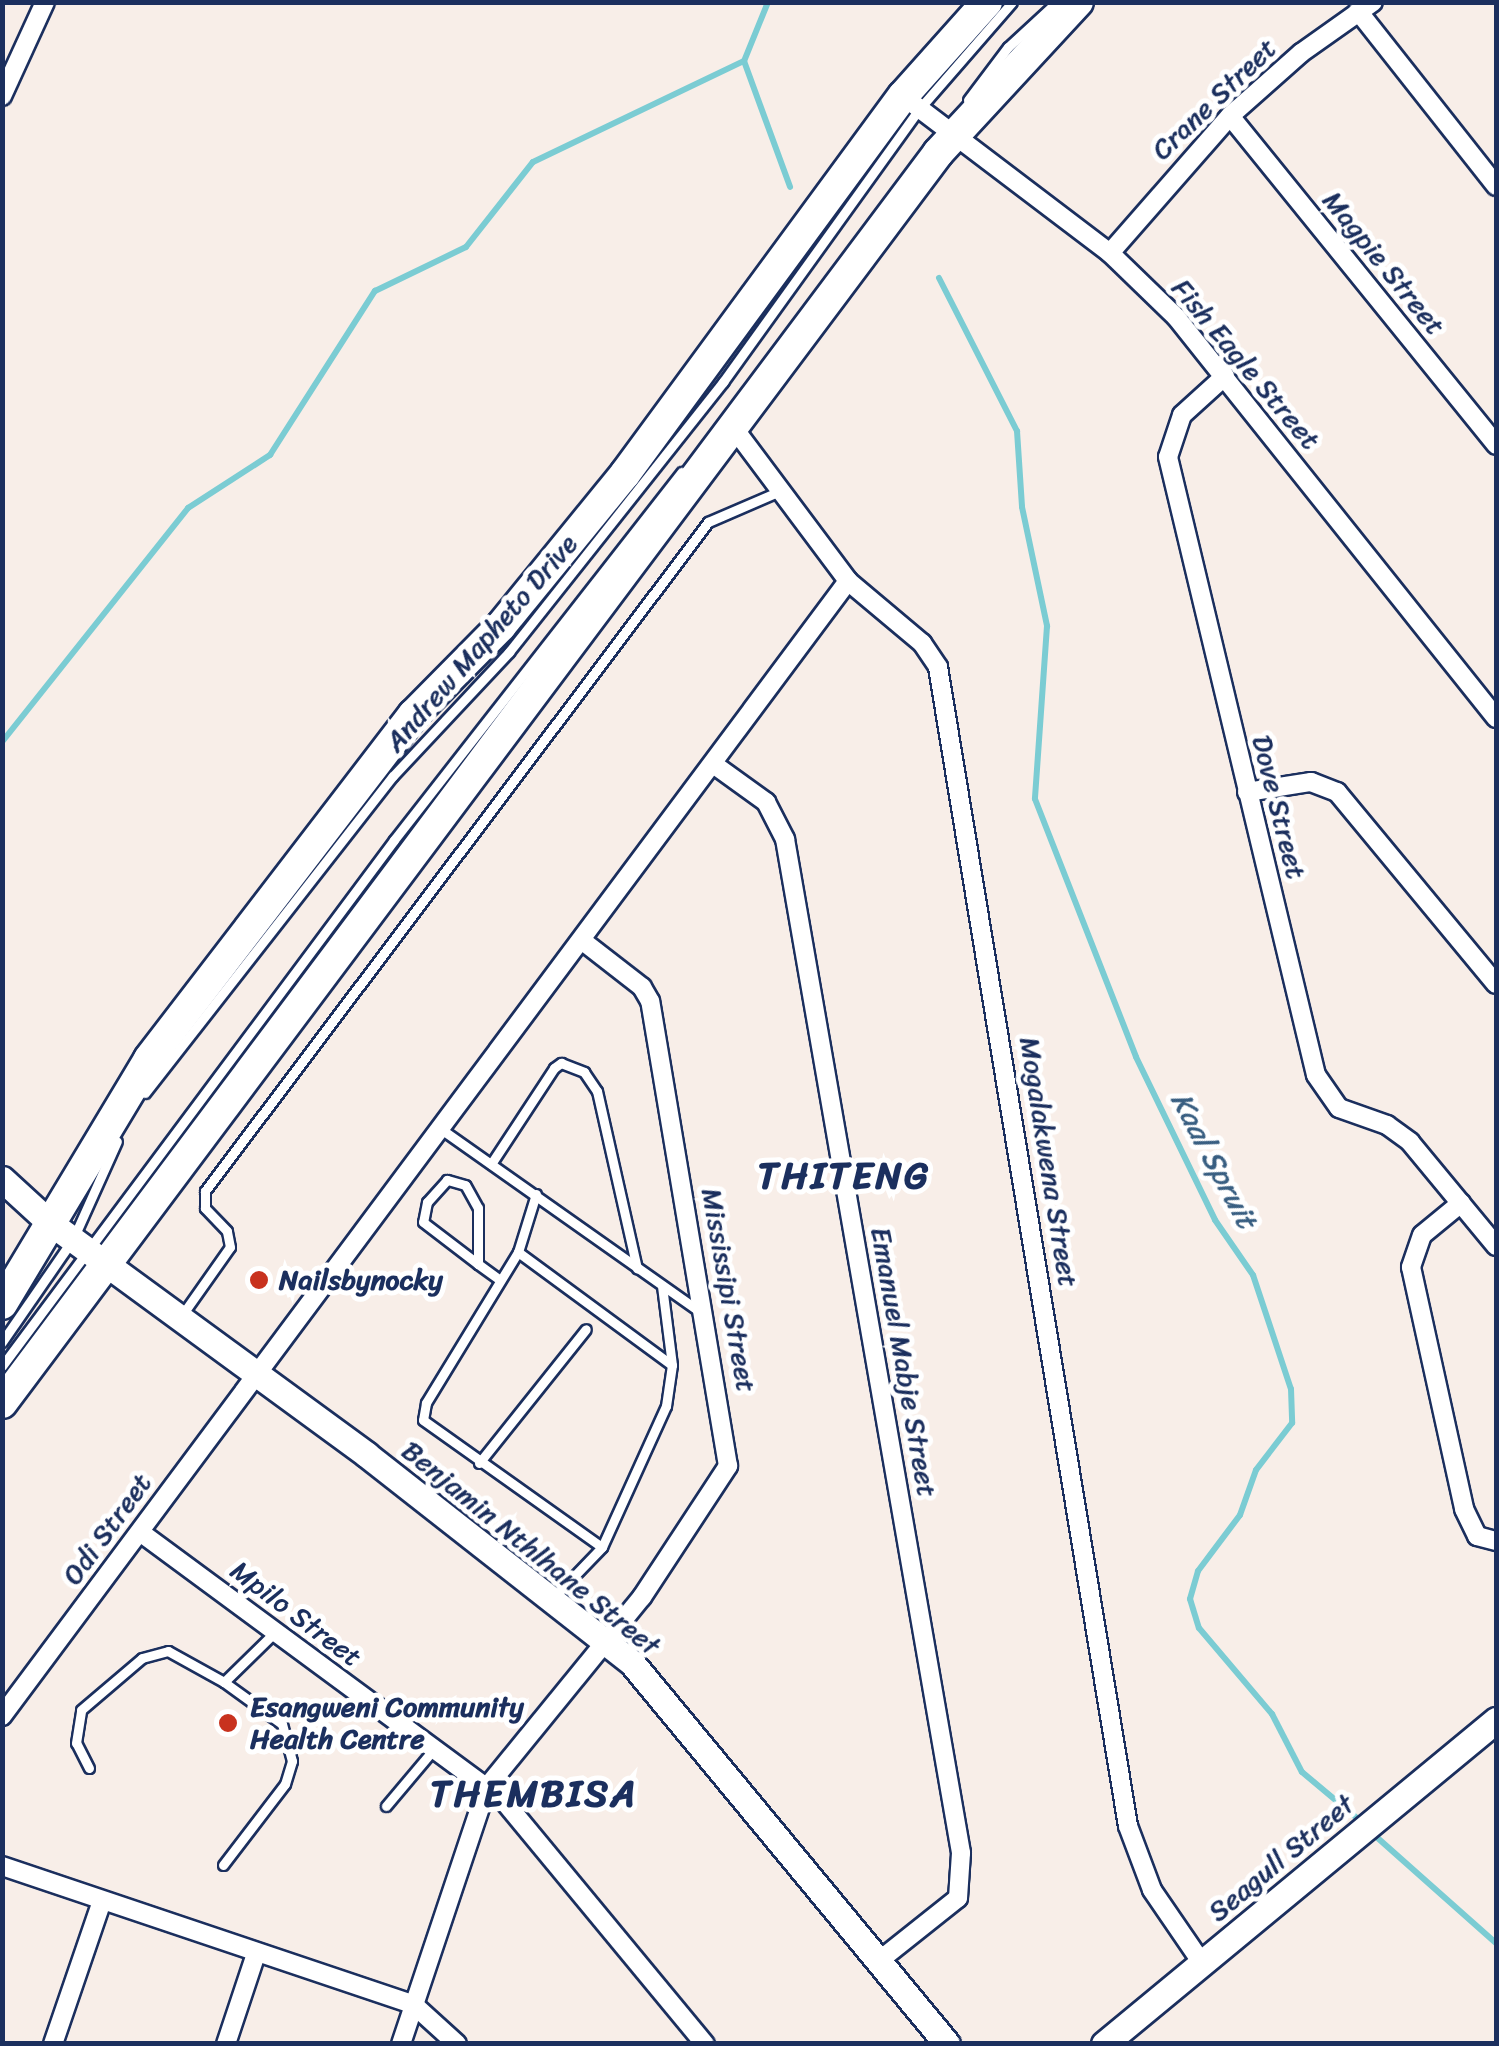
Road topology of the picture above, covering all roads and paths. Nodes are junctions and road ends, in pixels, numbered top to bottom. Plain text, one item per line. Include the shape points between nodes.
1 (45, 2) edge
2 (987, 2) edge
3 (1012, 2) edge
4 (1057, 2) edge
5 (1078, 2) edge
6 (1366, 7) edge
7 (2, 96) edge
8 (911, 102) junction
9 (1230, 116) junction
10 (950, 131) junction
11 (1496, 186) edge
12 (1110, 253) junction
13 (851, 263) junction
14 (1225, 376) junction
15 (733, 427) junction
16 (1496, 445) edge
17 (781, 491) junction
18 (848, 580) junction
19 (1496, 718) edge
20 (716, 766) junction
21 (1247, 792) junction
22 (584, 942) junction
23 (1496, 984) edge
24 (441, 1129) junction
25 (491, 1164) junction
26 (2, 1179) edge
27 (536, 1194) junction
28 (1461, 1203) junction
29 (79, 1244) junction
30 (1496, 1246) edge
31 (518, 1252) junction
32 (478, 1264) junction
33 (636, 1268) junction
34 (500, 1280) junction
35 (662, 1286) junction
36 (2, 1304) edge
37 (180, 1317) junction
38 (706, 1317) junction
39 (586, 1329) dead end
40 (2, 1342) edge
41 (672, 1365) junction
42 (2, 1366) edge
43 (254, 1372) junction
44 (2, 1403) edge
45 (479, 1463) junction
46 (140, 1532) junction
47 (1496, 1541) edge
48 (602, 1548) junction
49 (552, 1598) junction
50 (274, 1632) junction
51 (604, 1640) junction
52 (224, 1682) junction
53 (2, 1716) edge
54 (1496, 1720) edge
55 (434, 1749) junction
56 (89, 1768) dead end
57 (488, 1787) junction
58 (386, 1806) dead end
59 (223, 1865) dead end
60 (2, 1866) edge
61 (102, 1901) junction
62 (256, 1954) junction
63 (880, 1960) junction
64 (1202, 1962) junction
65 (414, 2005) junction
66 (53, 2044) edge
67 (226, 2044) edge
68 (400, 2044) edge
69 (456, 2044) edge
70 (705, 2044) edge
71 (946, 2044) edge
72 (1104, 2044) edge

1 - 7 street
2 - 8 main road, Andrew Mapheto Drive
3 - 8 lane
4 - 10 lane via 1008,47
5 - 10 main road, Andrew Mapheto Drive
6 - 9 street, Crane Street
6 - 11 street
8 - 10 street, Fish Eagle Street
8 - 29 main road, Andrew Mapheto Drive via 626,474 501,626 413,715 148,1060
9 - 12 street, Crane Street
9 - 16 street, Magpie Street
10 - 12 street, Fish Eagle Street
10 - 13 main road, Andrew Mapheto Drive
12 - 14 street, Fish Eagle Street
13 - 15 main road, Andrew Mapheto Drive
13 - 29 lane
14 - 19 street, Fish Eagle Street
14 - 21 street, Dove Street via 1182,414 1168,457
15 - 17 street, Mogalakwena Street
15 - 29 main road, Andrew Mapheto Drive
17 - 18 street, Mogalakwena Street
17 - 37 lane via 708,522 206,1191 206,1208 227,1231 230,1247
18 - 20 street, Odi Street
18 - 64 street, Mogalakwena Street via 922,642 941,678 1128,1826 1152,1890
20 - 22 street, Odi Street
20 - 63 street, Emanuel Mabje Street via 766,802 785,839 961,1853 958,1898
21 - 23 street via 1310,782 1338,792
21 - 28 street, Dove Street via 1323,1090 1340,1108 1398,1131
22 - 24 street, Odi Street
22 - 38 street, Mississipi Street via 642,987 650,1001
24 - 25 lane
24 - 43 street, Odi Street
25 - 27 lane
25 - 33 lane via 554,1068 562,1063 584,1072 598,1091
26 - 29 street, Benjamin Nthlhane Street
27 - 31 lane
27 - 33 lane
28 - 30 street, Dove Street
28 - 47 street via 1422,1234 1411,1266 1464,1509 1476,1536
29 - 36 main road, Andrew Mapheto Drive
29 - 37 street, Benjamin Nthlhane Street
29 - 40 lane
29 - 42 lane
29 - 44 main road, Andrew Mapheto Drive
31 - 34 lane
31 - 41 lane
32 - 32 lane via 423,1222 428,1202 447,1180 465,1185 478,1208
32 - 34 lane
33 - 35 lane
34 - 45 lane via 423,1412 428,1426
35 - 38 lane
35 - 41 lane
37 - 43 street, Benjamin Nthlhane Street
38 - 51 street, Mississipi Street via 728,1466 677,1549
39 - 45 lane
41 - 48 lane via 666,1406
43 - 46 street, Odi Street
43 - 49 street, Benjamin Nthlhane Street
45 - 48 lane
46 - 50 street, Mpilo Street
46 - 53 street, Odi Street
48 - 49 lane
49 - 51 street, Benjamin Nthlhane Street
50 - 52 lane
50 - 55 street, Mpilo Street
51 - 57 street, Mississipi Street
51 - 63 street, Benjamin Nthlhane Street via 682,1719
52 - 56 lane via 168,1652 142,1658 81,1710 76,1744
52 - 59 lane via 282,1724 292,1761 285,1784
54 - 64 street, Seagull Street
55 - 57 street, Mpilo Street
55 - 58 lane
57 - 65 street, Mississipi Street
57 - 70 street, Mpilo Street via 518,1814
60 - 61 street
61 - 62 street
61 - 66 street
62 - 65 street
62 - 67 street
63 - 71 street, Benjamin Nthlhane Street
64 - 72 street, Seagull Street
65 - 68 street, Mississipi Street
65 - 69 street

